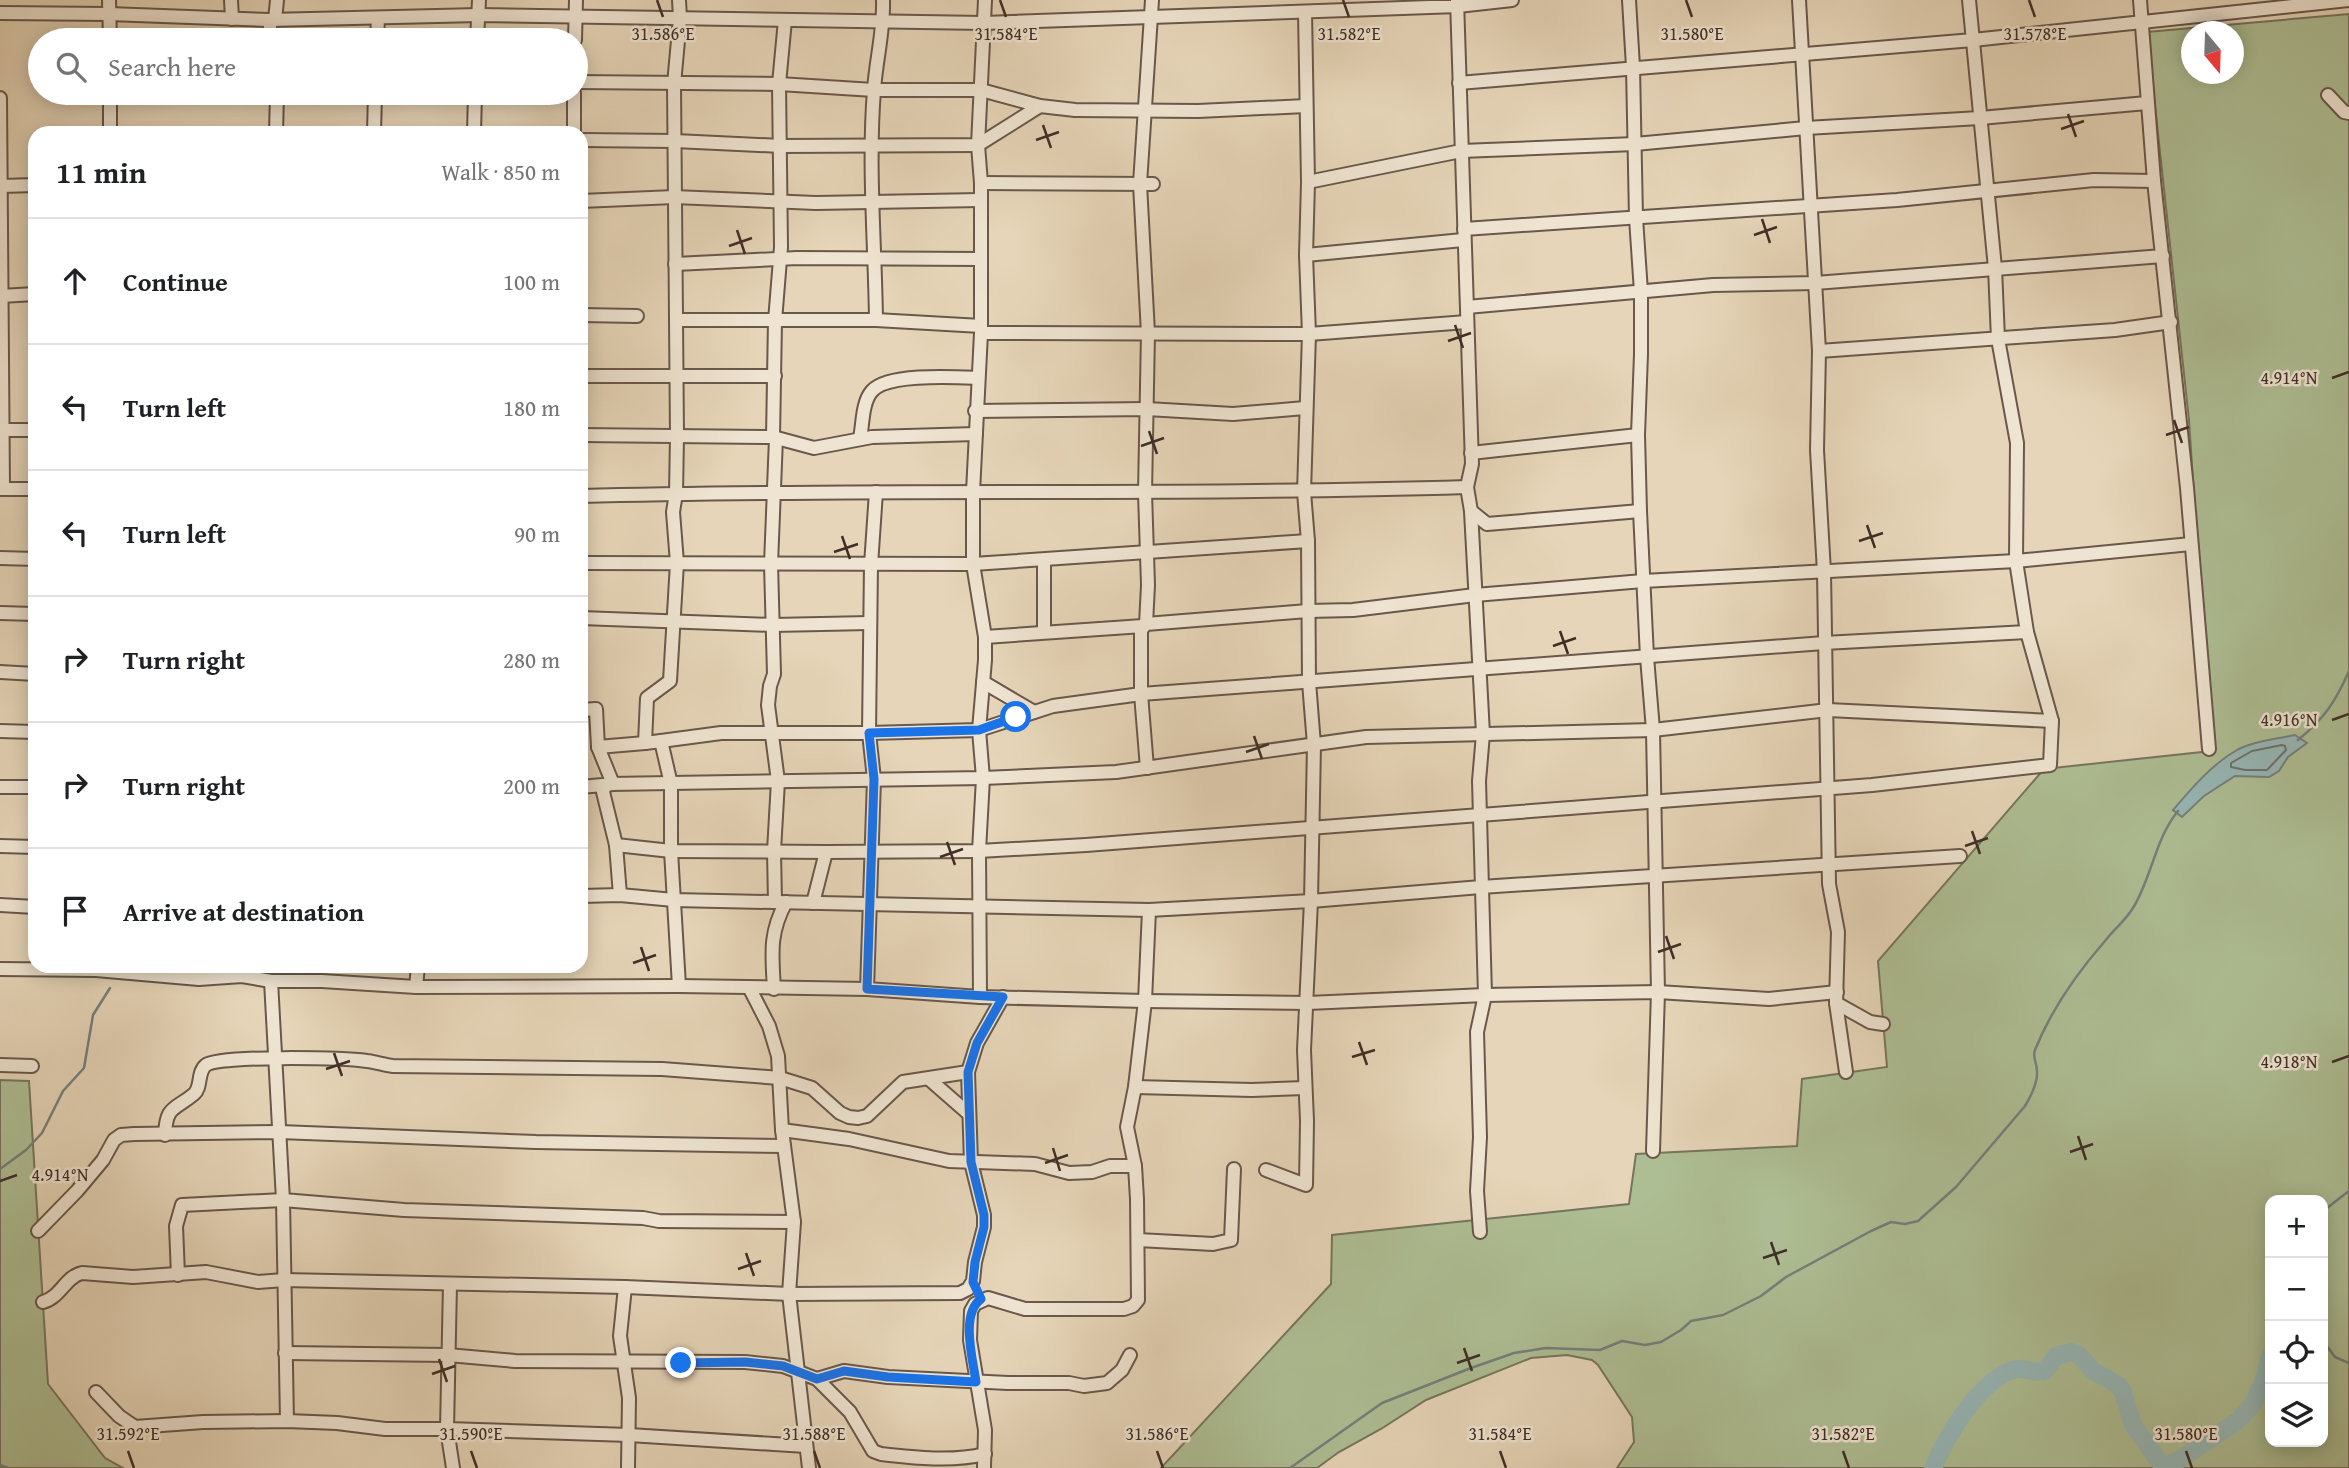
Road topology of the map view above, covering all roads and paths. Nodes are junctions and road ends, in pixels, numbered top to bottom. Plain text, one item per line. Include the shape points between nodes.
1 (231, 0) edge
2 (277, 0) edge
3 (479, 0) edge
4 (576, 0) edge
5 (679, 0) edge
6 (883, 0) edge
7 (985, 0) edge
8 (1152, 0) edge
9 (1512, 0) edge
10 (1629, 0) edge
11 (1799, 0) edge
12 (1969, 0) edge
13 (2140, 0) edge
14 (2349, 0) edge
15 (1458, 3) edge
16 (109, 7) edge
17 (1305, 12) junction
18 (0, 13) edge
19 (479, 15) junction
20 (378, 18) junction
21 (232, 19) junction
22 (576, 19) junction
23 (680, 19) junction
24 (272, 20) junction
25 (785, 20) junction
26 (884, 21) junction
27 (2141, 21) junction
28 (984, 23) junction
29 (110, 28) edge
30 (272, 28) edge
31 (378, 28) edge
32 (478, 28) edge
33 (576, 28) edge
34 (1973, 40) junction
35 (1802, 53) junction
36 (1633, 67) junction
37 (588, 82) edge
38 (1459, 83) junction
39 (674, 84) junction
40 (779, 84) junction
41 (874, 90) junction
42 (981, 90) junction
43 (2328, 95) dead end
44 (0, 98) edge
45 (2147, 103) junction
46 (110, 105) edge
47 (277, 105) edge
48 (375, 105) edge
49 (475, 105) edge
50 (574, 105) edge
51 (1040, 106) junction
52 (1306, 106) junction
53 (1146, 110) junction
54 (2349, 113) edge
55 (1980, 118) junction
56 (110, 126) edge
57 (276, 126) edge
58 (374, 126) edge
59 (474, 126) edge
60 (574, 126) edge
61 (0, 128) edge
62 (1806, 128) junction
63 (588, 140) edge
64 (674, 141) junction
65 (1634, 144) junction
66 (978, 145) junction
67 (781, 146) junction
68 (873, 146) junction
69 (1461, 151) junction
70 (2154, 181) junction
71 (1308, 182) junction
72 (981, 183) junction
73 (1147, 184) junction
74 (28, 185) edge
75 (2, 186) edge
76 (1987, 193) junction
77 (674, 197) junction
78 (980, 200) junction
79 (588, 201) edge
80 (781, 201) junction
81 (873, 201) junction
82 (1811, 206) junction
83 (0, 218) edge
84 (1636, 218) junction
85 (1464, 235) junction
86 (1306, 255) junction
87 (2163, 256) junction
88 (779, 260) junction
89 (875, 260) junction
90 (981, 260) junction
91 (675, 264) junction
92 (1995, 268) junction
93 (1815, 283) junction
94 (1641, 292) junction
95 (28, 296) edge
96 (1, 304) edge
97 (1467, 307) junction
98 (588, 315) edge
99 (637, 316) dead end
100 (676, 320) junction
101 (876, 320) junction
102 (775, 321) junction
103 (1467, 322) junction
104 (2171, 322) junction
105 (981, 329) junction
106 (1147, 333) junction
107 (1309, 334) junction
108 (1998, 339) junction
109 (1819, 351) junction
110 (588, 376) edge
111 (775, 376) junction
112 (675, 378) junction
113 (978, 378) junction
114 (1, 396) edge
115 (1305, 408) junction
116 (1147, 409) junction
117 (975, 411) junction
118 (2, 430) junction
119 (28, 430) edge
120 (588, 435) edge
121 (976, 435) junction
122 (1638, 435) junction
123 (677, 436) junction
124 (775, 437) junction
125 (860, 438) junction
126 (1471, 453) junction
127 (1467, 487) junction
128 (1, 489) edge
129 (28, 489) edge
130 (876, 492) junction
131 (973, 492) junction
132 (1304, 492) junction
133 (676, 493) junction
134 (773, 493) junction
135 (1145, 493) junction
136 (588, 496) edge
137 (1471, 511) junction
138 (1640, 511) junction
139 (1308, 541) junction
140 (2191, 544) junction
141 (1148, 551) junction
142 (0, 558) edge
143 (28, 559) edge
144 (1044, 560) junction
145 (2016, 561) junction
146 (588, 563) edge
147 (677, 563) junction
148 (771, 564) junction
149 (973, 564) junction
150 (871, 565) junction
151 (1824, 572) junction
152 (1643, 581) junction
153 (1475, 596) junction
154 (1308, 611) junction
155 (0, 613) edge
156 (28, 614) edge
157 (588, 618) edge
158 (675, 621) junction
159 (870, 623) junction
160 (773, 625) junction
161 (1144, 625) junction
162 (1044, 632) junction
163 (2027, 632) junction
164 (985, 637) junction
165 (1824, 643) junction
166 (1647, 657) junction
167 (1479, 670) junction
168 (0, 672) edge
169 (28, 674) edge
170 (983, 682) junction
171 (1309, 682) junction
172 (1141, 694) junction
173 (588, 710) edge
174 (1828, 710) junction
175 (1034, 712) junction
176 (2052, 721) junction
177 (979, 730) junction
178 (1653, 730) junction
179 (0, 731) edge
180 (28, 732) edge
181 (771, 733) junction
182 (869, 733) junction
183 (1483, 734) junction
184 (662, 741) junction
185 (645, 743) junction
186 (1314, 745) junction
187 (598, 747) junction
188 (2209, 749) dead end
189 (1147, 768) junction
190 (984, 778) junction
191 (874, 779) junction
192 (778, 781) junction
193 (613, 783) junction
194 (671, 784) junction
195 (588, 786) edge
196 (0, 787) edge
197 (28, 787) edge
198 (1827, 788) junction
199 (1653, 800) junction
200 (1481, 814) junction
201 (1312, 826) junction
202 (616, 845) junction
203 (0, 846) edge
204 (28, 847) edge
205 (671, 851) junction
206 (774, 851) junction
207 (870, 851) junction
208 (979, 851) junction
209 (826, 852) junction
210 (1960, 856) dead end
211 (1830, 866) junction
212 (1655, 877) junction
213 (1481, 887) junction
214 (620, 895) junction
215 (588, 896) edge
216 (674, 900) junction
217 (1311, 901) junction
218 (781, 902) junction
219 (813, 903) junction
220 (870, 904) junction
221 (0, 905) edge
222 (28, 907) edge
223 (980, 907) junction
224 (1149, 910) junction
225 (0, 969) edge
226 (28, 969) edge
227 (143, 973) edge
228 (417, 973) edge
229 (271, 981) junction
230 (679, 986) junction
231 (416, 987) junction
232 (750, 989) junction
233 (774, 989) junction
234 (867, 989) junction
235 (1658, 992) junction
236 (1485, 995) junction
237 (980, 997) junction
238 (1003, 997) junction
239 (1837, 998) junction
240 (1144, 1001) junction
241 (1308, 1003) junction
242 (1883, 1024) dead end
243 (274, 1059) junction
244 (0, 1065) edge
245 (32, 1066) dead end
246 (968, 1072) junction
247 (1846, 1072) dead end
248 (780, 1078) junction
249 (929, 1079) junction
250 (1135, 1087) junction
251 (1304, 1088) junction
252 (969, 1114) junction
253 (782, 1129) junction
254 (280, 1132) junction
255 (165, 1135) junction
256 (784, 1146) junction
257 (1653, 1151) dead end
258 (971, 1162) junction
259 (1135, 1166) junction
260 (1234, 1169) dead end
261 (1266, 1170) dead end
262 (283, 1200) junction
263 (794, 1222) junction
264 (38, 1231) dead end
265 (1480, 1232) dead end
266 (1138, 1240) junction
267 (178, 1275) junction
268 (284, 1280) junction
269 (973, 1282) junction
270 (450, 1284) junction
271 (625, 1287) junction
272 (789, 1294) junction
273 (947, 1295) junction
274 (43, 1302) dead end
275 (977, 1303) junction
276 (285, 1353) junction
277 (448, 1355) junction
278 (1130, 1355) dead end
279 (623, 1363) junction
280 (798, 1372) junction
281 (817, 1379) junction
282 (976, 1382) junction
283 (96, 1392) dead end
284 (287, 1421) junction
285 (447, 1429) junction
286 (629, 1435) junction
287 (806, 1446) junction
288 (985, 1454) junction
289 (453, 1468) edge
290 (628, 1468) edge
291 (809, 1468) edge
292 (984, 1468) edge

1 - 21 street
2 - 24 street
3 - 19 street
4 - 22 street
5 - 23 street
6 - 26 street
7 - 28 street
8 - 53 street
9 - 15 street
10 - 36 street
11 - 35 street
12 - 34 street
13 - 27 street
14 - 27 street
15 - 17 street
15 - 38 street
16 - 18 street
16 - 21 street
16 - 29 street
17 - 28 street
17 - 52 street
19 - 20 street
19 - 22 street
19 - 32 street
20 - 24 street
20 - 31 street
21 - 24 street
22 - 23 street
22 - 33 street
23 - 25 street
23 - 39 street
24 - 30 street
25 - 26 street
25 - 40 street
26 - 28 street
26 - 41 street
27 - 34 street
27 - 45 street
28 - 42 street
34 - 35 street
34 - 55 street
35 - 36 street
35 - 62 street
36 - 38 street
36 - 65 street
37 - 39 street
38 - 69 street
39 - 40 street
39 - 64 street
40 - 41 street
40 - 67 street
41 - 42 street
41 - 68 street
42 - 51 street
42 - 66 street
43 - 54 street
44 - 61 street
45 - 55 street
45 - 70 street
46 - 56 street
47 - 57 street
48 - 58 street
49 - 59 street
50 - 60 street
51 - 53 street
51 - 66 street
52 - 53 street
52 - 71 street
53 - 73 street
55 - 62 street
55 - 76 street
61 - 75 street
62 - 65 street
62 - 82 street
63 - 64 street
64 - 67 street
64 - 77 street
65 - 69 street
65 - 84 street
66 - 68 street
66 - 72 street
67 - 68 street
67 - 80 street
68 - 81 street
69 - 71 street
69 - 85 street
70 - 76 street via 2094,180
70 - 87 street
71 - 86 street
72 - 73 street
72 - 78 street
73 - 106 street
74 - 75 street
75 - 83 street
76 - 82 street
76 - 92 street
77 - 79 street
77 - 80 street
77 - 91 street
78 - 81 street
78 - 90 street
80 - 81 street
80 - 88 street
81 - 89 street
82 - 84 street
82 - 93 street
83 - 96 street
84 - 85 street
84 - 94 street
85 - 86 street
85 - 97 street
86 - 107 street
87 - 92 street
87 - 104 street
88 - 89 street
88 - 91 street
88 - 102 street
89 - 90 street
89 - 101 street
90 - 105 street
91 - 100 street
92 - 93 street
92 - 108 street
93 - 94 street
93 - 109 street
94 - 97 street
94 - 122 street
95 - 96 street
96 - 114 street
97 - 103 street
98 - 99 street
100 - 102 street
100 - 112 street
101 - 102 street
101 - 105 street
102 - 111 street
103 - 107 street
103 - 126 street
104 - 108 street
104 - 140 street
105 - 106 street
105 - 113 street
106 - 107 street
106 - 116 street
107 - 115 street
108 - 109 street
108 - 145 street via 2017,443
109 - 151 street via 1817,450
110 - 112 street
111 - 112 street
111 - 124 street
112 - 123 street
113 - 117 street
113 - 125 street via 926,377 873,389
114 - 118 street
115 - 116 street via 1233,414
115 - 132 street
116 - 117 street
116 - 135 street
117 - 121 street
118 - 119 street
118 - 128 street
120 - 123 street
121 - 125 street
121 - 131 street
122 - 126 street
122 - 138 street
123 - 124 street
123 - 133 street
124 - 125 street via 814,449
124 - 134 street
126 - 127 street
127 - 132 street
127 - 137 street
128 - 129 street
130 - 131 street
130 - 134 street
130 - 150 street
131 - 135 street
131 - 149 street
132 - 135 street
132 - 139 street
133 - 134 street
133 - 136 street
133 - 147 street
134 - 148 street
135 - 141 street
137 - 138 street via 1487,524
137 - 153 street
138 - 152 street
139 - 141 street
139 - 154 street
140 - 145 street
140 - 188 street
141 - 144 street
141 - 161 street
142 - 143 street
144 - 149 street
144 - 162 street
145 - 151 street
145 - 163 street
146 - 147 street
147 - 148 street
147 - 158 street
148 - 150 street
148 - 160 street
149 - 150 street
149 - 164 street
150 - 159 street
151 - 152 street
151 - 165 street
152 - 153 street
152 - 166 street
153 - 154 street
153 - 167 street
154 - 161 street
154 - 171 street
155 - 156 street
157 - 158 street
158 - 160 street
158 - 185 street via 670,681 647,698
159 - 160 street
159 - 182 street
160 - 181 street via 775,674 768,705
161 - 162 street
161 - 172 street
162 - 164 street
163 - 165 street
163 - 176 street
164 - 170 street
165 - 166 street
165 - 174 street
166 - 167 street
166 - 178 street
167 - 171 street
167 - 183 street
168 - 169 street
170 - 175 street
170 - 177 street
171 - 172 street
171 - 186 street
172 - 175 street
172 - 189 street
173 - 187 street via 596,709
174 - 176 street
174 - 178 street
174 - 198 street
175 - 177 street
176 - 198 street via 2050,765
177 - 182 street
177 - 190 street
178 - 183 street
178 - 199 street
179 - 180 street
181 - 182 street
181 - 184 street via 721,733
181 - 192 street
182 - 191 street
183 - 186 street via 1366,737
183 - 200 street
184 - 185 street
184 - 194 street
185 - 187 street
186 - 189 street
186 - 201 street
187 - 193 street
189 - 190 street
190 - 191 street
190 - 208 street
191 - 192 street
191 - 207 street
192 - 194 street
192 - 206 street
193 - 194 street
193 - 195 street
193 - 202 street via 603,792
194 - 205 street
196 - 197 street
198 - 199 street
198 - 211 street
199 - 200 street
199 - 212 street
200 - 201 street
200 - 213 street
201 - 208 street
201 - 217 street
202 - 205 street
202 - 214 street
203 - 204 street
205 - 206 street
205 - 216 street
206 - 209 street
206 - 218 street
207 - 208 street
207 - 209 street
207 - 220 street
208 - 223 street
209 - 219 street
210 - 211 street
211 - 212 street
211 - 239 street via 1838,932
212 - 213 street
212 - 235 street
213 - 217 street
213 - 236 street
214 - 215 street
214 - 216 street
216 - 218 street
216 - 230 street
217 - 224 street
217 - 241 street
218 - 219 street
218 - 233 street via 772,936
219 - 220 street
220 - 223 street
220 - 234 street
221 - 222 street
223 - 224 street
223 - 237 street
224 - 240 street
225 - 226 street
227 - 229 street
228 - 231 street
229 - 231 street
229 - 243 street
230 - 231 street
230 - 232 street
232 - 233 street
232 - 248 street via 774,1039
233 - 234 street
234 - 237 street
235 - 236 street
235 - 239 street
235 - 257 street
236 - 241 street
236 - 265 street via 1477,1032
237 - 238 street
238 - 240 street
238 - 246 street via 977,1043
239 - 242 street via 1870,1022
239 - 247 street
240 - 241 street
240 - 250 street
241 - 251 street
243 - 248 street via 393,1066 662,1069
243 - 254 street
243 - 255 street via 208,1063 198,1089 166,1118
244 - 245 street
246 - 249 street
246 - 252 street
248 - 249 street via 812,1088 840,1113 858,1118 867,1116 903,1082
248 - 253 street
249 - 252 street
250 - 251 street
250 - 259 street via 1127,1127
251 - 261 street via 1306,1185
252 - 258 street
253 - 256 street
253 - 258 street
254 - 255 street
254 - 256 street
254 - 262 street
255 - 264 street via 121,1135 114,1140 103,1160
256 - 263 street
258 - 259 street via 1035,1164 1069,1173
258 - 269 street via 984,1215
259 - 266 street
260 - 266 street via 1231,1240 1213,1244
262 - 263 street via 659,1221
262 - 267 street via 182,1205 176,1226
262 - 268 street
263 - 272 street
266 - 275 street via 1140,1293 1133,1306 1025,1309 988,1298
267 - 268 street via 206,1272 258,1282
267 - 274 street via 82,1273
268 - 270 street
268 - 276 street
269 - 273 street via 968,1289
269 - 275 street
270 - 271 street
270 - 277 street
271 - 272 street
271 - 279 street via 620,1336
272 - 273 street
272 - 280 street
273 - 275 street
275 - 282 street via 970,1340
276 - 277 street
276 - 284 street
277 - 279 street
277 - 285 street
278 - 282 street via 1107,1383
279 - 280 street via 745,1362
279 - 286 street
280 - 281 street
280 - 287 street
281 - 282 street via 844,1371
281 - 288 street via 850,1412 873,1451 943,1459
282 - 288 street
283 - 284 street via 135,1427
284 - 285 street
285 - 286 street
285 - 289 street
286 - 287 street
286 - 290 street
287 - 291 street
288 - 292 street

